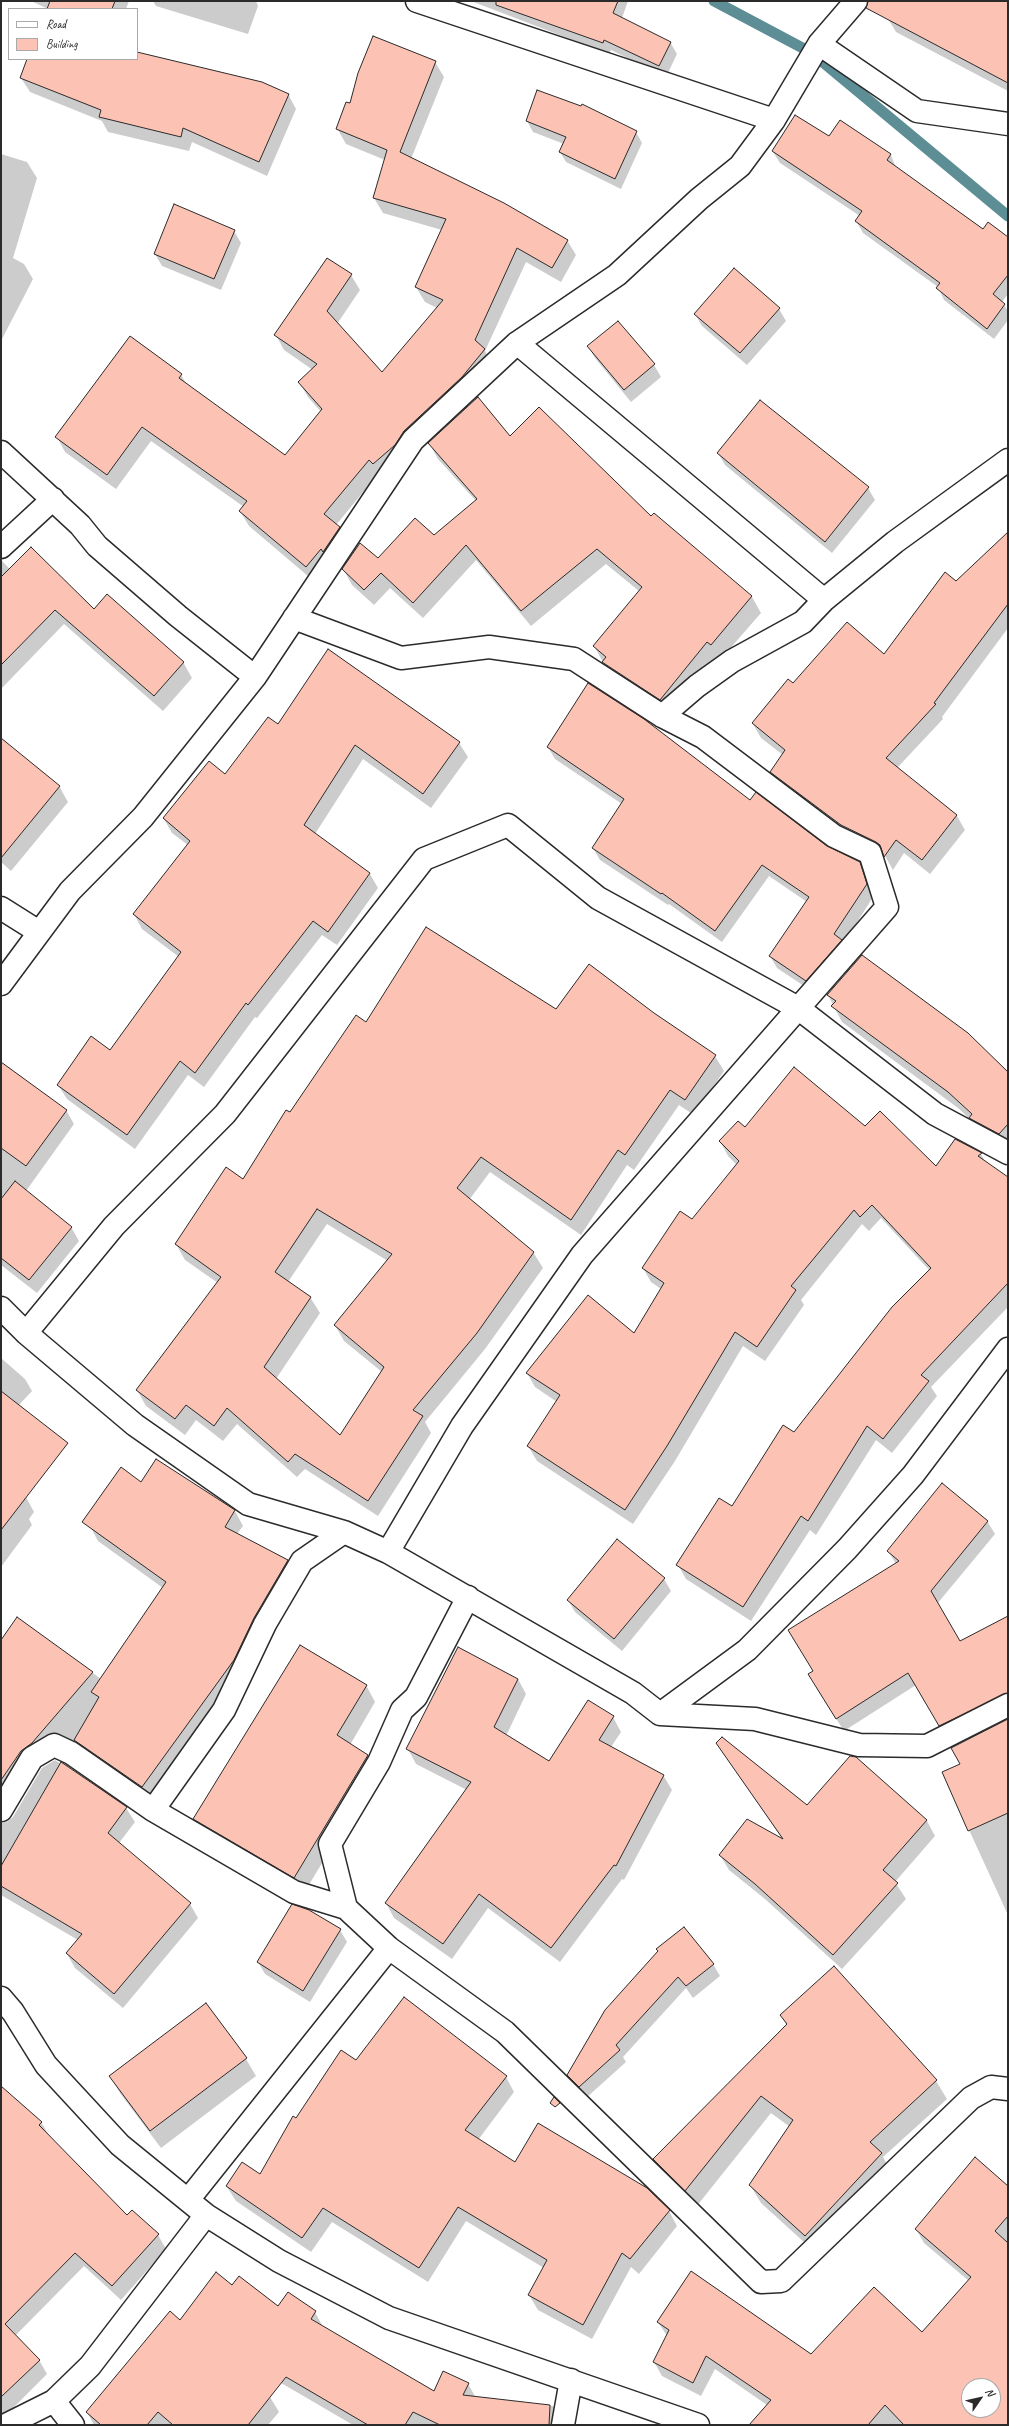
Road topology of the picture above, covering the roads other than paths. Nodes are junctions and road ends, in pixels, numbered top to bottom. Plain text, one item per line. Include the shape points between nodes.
1 (417, 1) edge
2 (856, 1) edge
3 (819, 46) junction
4 (774, 120) junction
5 (1008, 124) edge
6 (517, 343) junction
7 (1, 452) edge
8 (1008, 460) edge
9 (53, 499) junction
10 (1, 547) edge
11 (824, 600) junction
12 (294, 618) junction
13 (255, 677) junction
14 (662, 716) junction
15 (1, 908) edge
16 (39, 932) junction
17 (1, 984) edge
18 (798, 1008) junction
19 (1008, 1153) edge
20 (1, 1308) edge
21 (26, 1333) junction
22 (1008, 1349) edge
23 (344, 1532) junction
24 (388, 1552) junction
25 (468, 1597) junction
26 (1008, 1705) edge
27 (660, 1714) junction
28 (1, 1810) edge
29 (153, 1810) junction
30 (346, 1908) junction
31 (389, 1948) junction
32 (1, 1998) edge
33 (1008, 2089) edge
34 (188, 2200) junction
35 (206, 2215) junction
36 (571, 2380) junction
37 (54, 2401) junction
38 (6, 2425) edge
39 (73, 2425) edge
40 (563, 2425) edge
41 (698, 2425) edge

1 - 4 street
2 - 3 street
3 - 4 street
3 - 5 street via 917,111
4 - 6 street via 740,166 699,199 617,275
6 - 11 street
6 - 12 street via 413,440
7 - 9 street
8 - 11 street via 895,542
9 - 10 street
9 - 13 street via 98,546 178,616
11 - 14 street via 803,622 732,661
12 - 13 street
12 - 14 street via 401,658 490,647 574,659
13 - 16 street via 143,817 70,891
14 - 18 street via 703,737 834,836 870,853 887,907
15 - 16 street
16 - 17 street
18 - 19 street via 934,1114
18 - 21 street via 598,898 508,825 424,858 224,1114 114,1226
18 - 24 street via 582,1255 462,1426
20 - 21 street
21 - 23 street via 134,1425 248,1504
22 - 27 street via 913,1476 847,1548 747,1650
23 - 24 street
23 - 29 street via 302,1561 265,1624 224,1710
24 - 25 street
25 - 27 street via 633,1693
25 - 30 street via 416,1697 402,1710 379,1762 330,1844
26 - 27 street via 927,1746 859,1745 755,1719
28 - 29 street via 32,1758 54,1745 71,1753
29 - 30 street via 294,1892
30 - 31 street
31 - 33 street via 505,2032 761,2282 781,2281 971,2098 991,2087
31 - 34 street
32 - 34 street via 13,2012 46,2065 120,2145
34 - 35 street
35 - 36 street via 279,2260 389,2318
35 - 37 street via 90,2366
36 - 40 street
36 - 41 street
37 - 38 street
37 - 39 street

